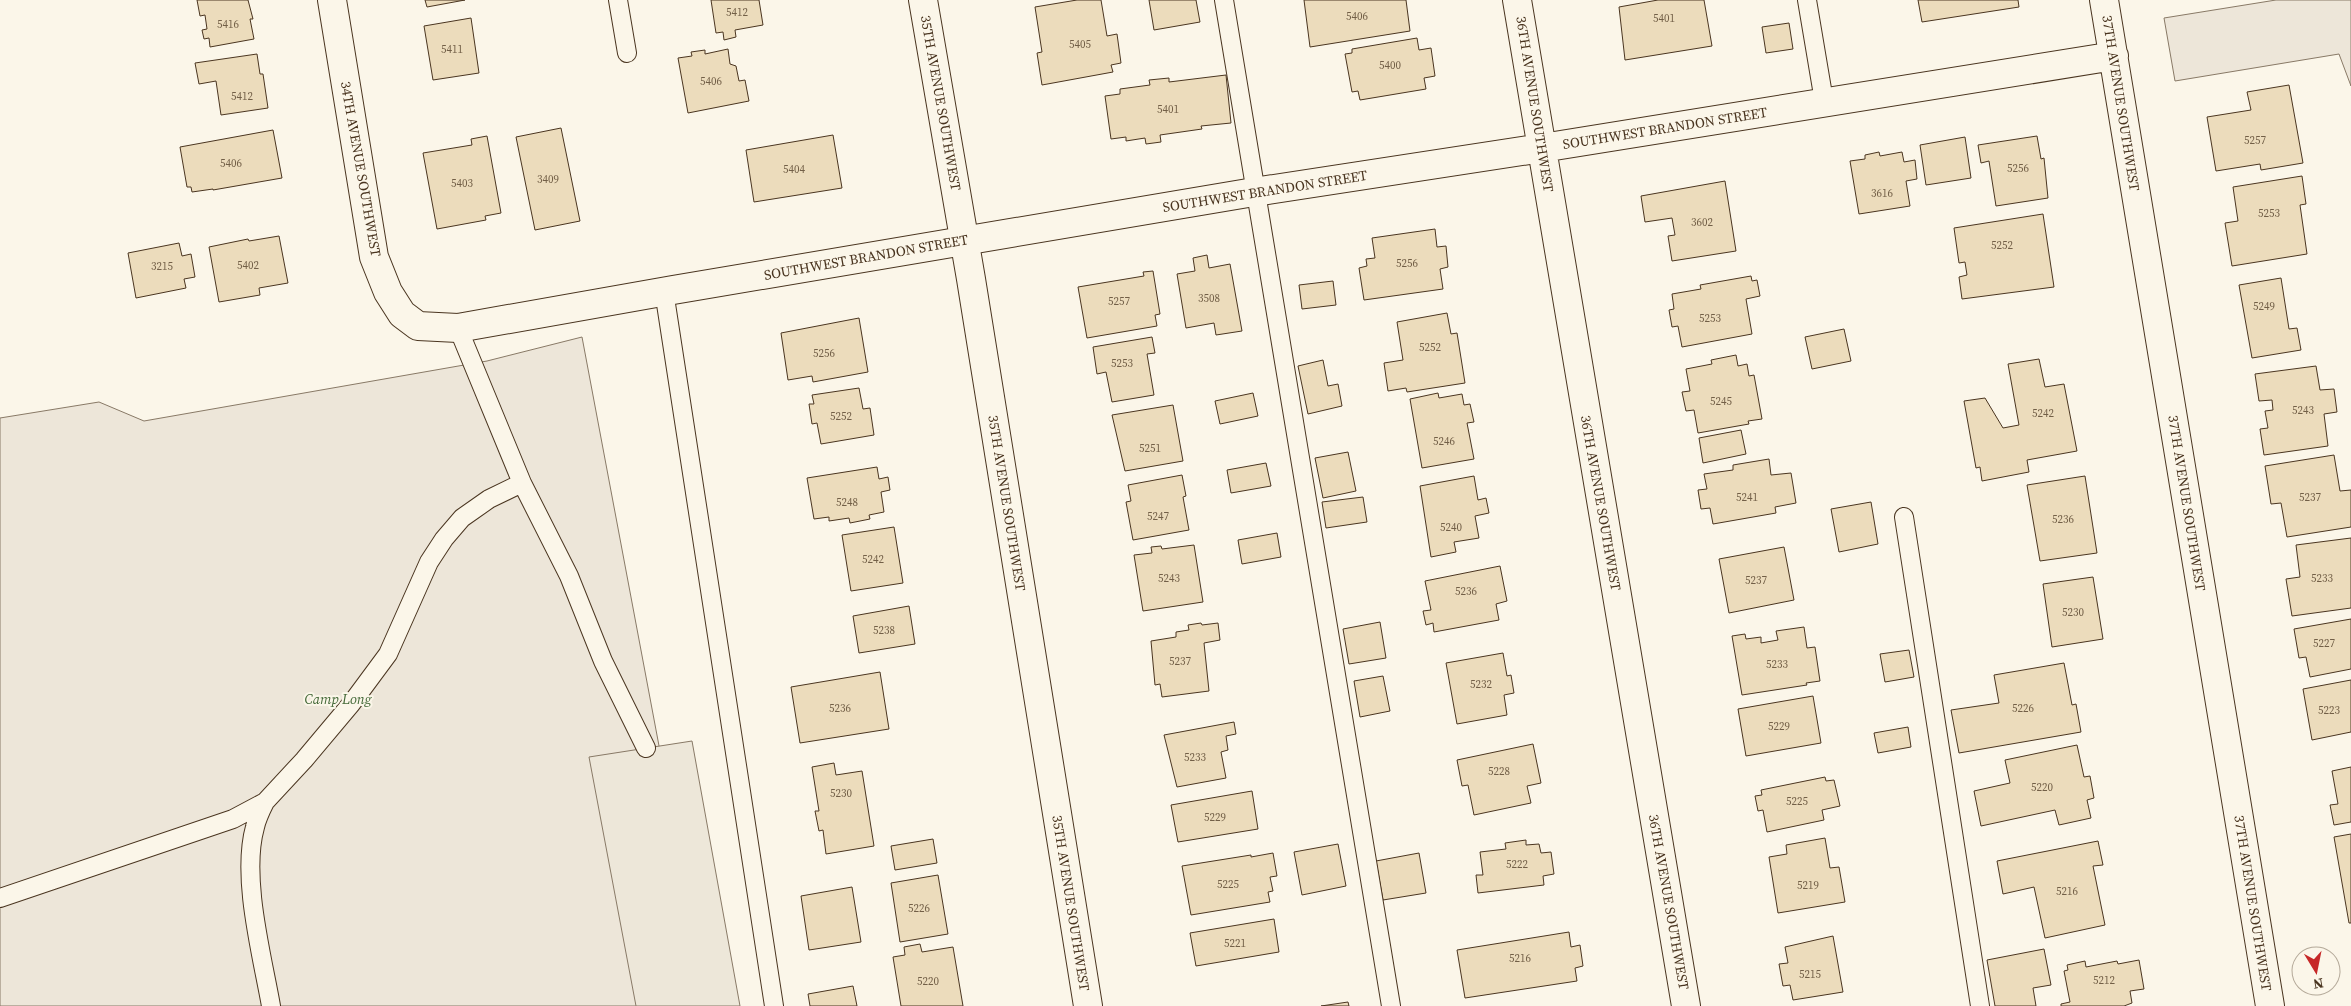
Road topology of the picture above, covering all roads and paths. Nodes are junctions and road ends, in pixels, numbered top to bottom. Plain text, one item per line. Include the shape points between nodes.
1 (332, 0) edge
2 (618, 0) edge
3 (923, 0) edge
4 (1224, 0) edge
5 (1518, 0) edge
6 (1807, 0) edge
7 (2104, 0) edge
8 (627, 53) dead end
9 (2114, 56) junction
10 (1824, 101) junction
11 (1542, 148) junction
12 (1254, 192) junction
13 (964, 240) junction
14 (664, 291) junction
15 (418, 326) joint
16 (458, 328) junction
17 (522, 483) junction
18 (1904, 517) dead end
19 (646, 748) dead end
20 (264, 802) junction
21 (0, 898) edge
22 (271, 1006) edge
23 (774, 1006) edge
24 (1088, 1006) edge
25 (1391, 1006) edge
26 (1686, 1006) edge
27 (1980, 1006) edge
28 (2270, 1006) edge

1 - 15 street, 34TH AVENUE SOUTHWEST via 374,257 388,292 402,314
2 - 8 lane
3 - 13 street, 35TH AVENUE SOUTHWEST
4 - 12 lane
5 - 11 street, 36TH AVENUE SOUTHWEST
6 - 10 lane
7 - 9 street, 37TH AVENUE SOUTHWEST
9 - 10 street, SOUTHWEST BRANDON STREET
9 - 28 street, 37TH AVENUE SOUTHWEST
10 - 11 street, SOUTHWEST BRANDON STREET
11 - 12 street, SOUTHWEST BRANDON STREET
11 - 26 street, 36TH AVENUE SOUTHWEST
12 - 13 street, SOUTHWEST BRANDON STREET
12 - 25 lane
13 - 14 street, SOUTHWEST BRANDON STREET
13 - 24 street, 35TH AVENUE SOUTHWEST
14 - 16 street, SOUTHWEST BRANDON STREET
14 - 23 lane
15 - 16 street, SOUTHWEST BRANDON STREET
16 - 17 lane
17 - 19 lane via 569,576 602,660
17 - 20 lane via 489,499 462,518 444,539 429,562 388,654 304,760
18 - 27 lane
20 - 21 lane via 233,818
20 - 22 lane via 254,828 251,872

